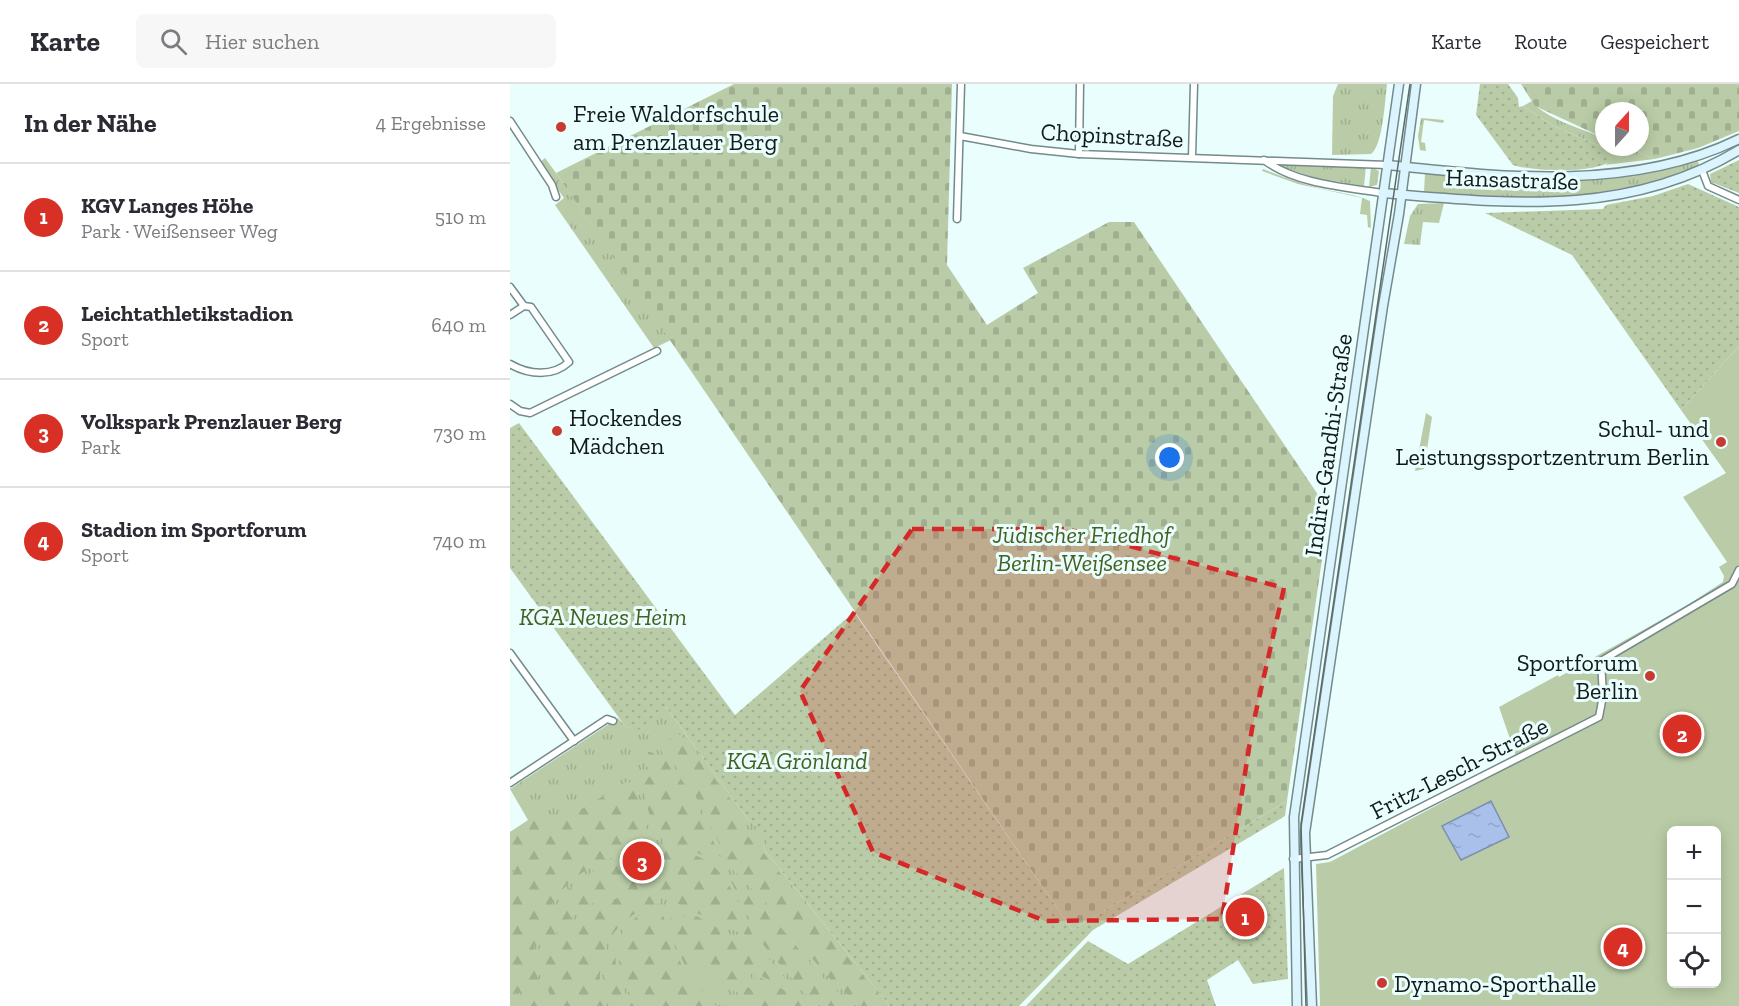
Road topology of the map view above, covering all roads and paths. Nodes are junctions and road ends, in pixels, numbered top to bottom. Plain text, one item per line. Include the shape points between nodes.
1 (961, 84) edge
2 (1080, 84) edge
3 (1194, 84) edge
4 (1399, 84) edge
5 (1416, 84) edge
6 (510, 121) edge
7 (960, 136) junction
8 (1739, 139) edge
9 (1739, 150) edge
10 (1079, 154) junction
11 (1192, 157) junction
12 (1264, 160) junction
13 (1387, 165) junction
14 (1406, 167) junction
15 (1702, 170) junction
16 (1382, 193) junction
17 (1402, 195) junction
18 (556, 197) dead end
19 (1739, 200) edge
20 (957, 219) dead end
21 (510, 287) edge
22 (512, 296) edge
23 (1368, 304) junction
24 (524, 306) junction
25 (1383, 306) junction
26 (510, 315) edge
27 (657, 351) dead end
28 (510, 364) edge
29 (510, 404) edge
30 (1739, 570) edge
31 (510, 653) edge
32 (613, 721) dead end
33 (574, 741) junction
34 (510, 783) edge
35 (1306, 858) junction
36 (1293, 859) junction
37 (1310, 957) junction
38 (1296, 958) junction
39 (1297, 1006) edge
40 (1312, 1006) edge

1 - 7 street
2 - 10 street
3 - 11 street
4 - 13 main road, Indira-Gandhi-Straße
5 - 14 main road, Indira-Gandhi-Straße
6 - 18 street
7 - 10 street, Chopinstraße
7 - 20 street
8 - 14 main road, Hansastraße via 1686,159 1590,175 1507,175
9 - 15 main road, Hansastraße
10 - 11 street, Chopinstraße
11 - 12 street, Chopinstraße
12 - 13 street, Chopinstraße
12 - 16 street, Chopinstraße via 1309,180
13 - 14 main road, Hansastraße
13 - 16 main road, Indira-Gandhi-Straße
14 - 17 main road, Indira-Gandhi-Straße
15 - 17 main road, Hansastraße via 1646,190 1582,201
15 - 19 street via 1708,186
16 - 17 main road, Hansastraße
16 - 23 main road, Indira-Gandhi-Straße
17 - 25 main road, Indira-Gandhi-Straße
21 - 22 street
22 - 24 street
23 - 25 main road
23 - 36 main road, Indira-Gandhi-Straße via 1294,811
24 - 26 street
24 - 28 street via 531,307 569,362 545,373 527,372
25 - 35 main road, Indira-Gandhi-Straße via 1305,833
27 - 29 street via 530,413
30 - 35 street, Fritz-Lesch-Straße via 1732,584 1600,661 1603,696 1599,717 1327,855
31 - 33 street
32 - 33 street via 606,720
33 - 34 street
35 - 36 street, Fritz-Lesch-Straße
35 - 37 main road, Indira-Gandhi-Straße
36 - 38 main road, Indira-Gandhi-Straße
37 - 38 main road
37 - 40 main road, Indira-Gandhi-Straße
38 - 39 main road, Indira-Gandhi-Straße

